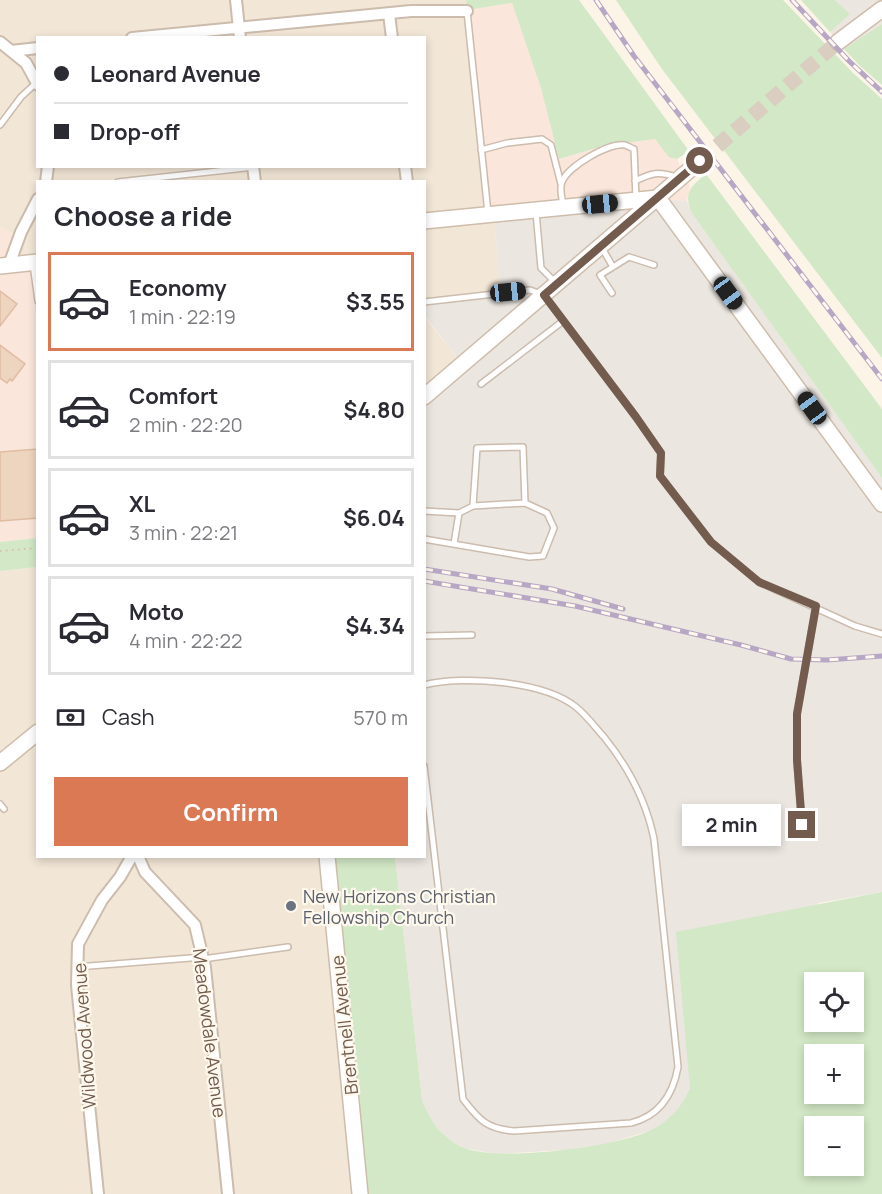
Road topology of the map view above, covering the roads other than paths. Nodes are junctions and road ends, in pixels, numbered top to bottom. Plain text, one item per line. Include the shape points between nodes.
1 (236, 0) edge
2 (882, 9) edge
3 (467, 11) joint
4 (389, 14) junction
5 (239, 32) edge
6 (168, 36) edge
7 (392, 36) edge
8 (0, 42) edge
9 (838, 42) tunnel mouth
10 (36, 48) edge
11 (11, 51) junction
12 (36, 82) edge
13 (36, 85) edge
14 (0, 125) edge
15 (482, 150) junction
16 (700, 161) tunnel mouth
17 (245, 168) edge
18 (681, 178) junction
19 (136, 180) edge
20 (635, 181) junction
21 (561, 184) junction
22 (658, 198) junction
23 (636, 200) junction
24 (36, 203) edge
25 (563, 207) junction
26 (536, 210) junction
27 (488, 214) junction
28 (426, 221) edge
29 (601, 247) junction
30 (35, 262) edge
31 (5, 265) edge
32 (654, 265) dead end
33 (613, 267) junction
34 (557, 284) junction
35 (612, 293) dead end
36 (544, 295) junction
37 (426, 302) edge
38 (563, 321) junction
39 (481, 384) dead end
40 (426, 395) edge
41 (525, 503) junction
42 (882, 504) edge
43 (473, 506) junction
44 (426, 511) edge
45 (459, 513) junction
46 (426, 539) edge
47 (454, 544) junction
48 (816, 606) junction
49 (882, 634) edge
50 (472, 635) dead end
51 (426, 636) edge
52 (426, 685) edge
53 (36, 735) edge
54 (0, 763) edge
55 (426, 783) edge
56 (802, 825) dead end
57 (131, 858) edge
58 (139, 858) edge
59 (327, 858) edge
60 (288, 947) dead end
61 (203, 958) junction
62 (77, 967) junction
63 (98, 1194) edge
64 (228, 1194) edge
65 (360, 1194) edge

1 - 5 street
2 - 9 street
3 - 4 street
3 - 15 lane
4 - 5 street
4 - 7 street
5 - 6 street
8 - 11 street
10 - 11 street
11 - 12 street via 26,63
13 - 14 lane via 21,97
15 - 21 lane via 542,139 551,145
15 - 27 lane
16 - 18 street
17 - 19 lane
18 - 20 lane via 662,172
18 - 22 street
20 - 21 lane via 634,149 624,145 607,148 585,160 567,172
20 - 23 lane
21 - 25 lane
22 - 23 street
22 - 29 street
22 - 42 street
23 - 25 street
24 - 31 street
25 - 26 street
26 - 27 street
26 - 34 lane via 541,268
27 - 28 street
29 - 33 lane
29 - 34 street
30 - 31 street
32 - 33 lane via 629,257
33 - 35 lane via 600,275
34 - 36 street
36 - 37 lane via 530,290
36 - 38 lane
36 - 40 street
38 - 39 lane
38 - 48 lane via 661,453 660,476 711,542 759,582
41 - 43 lane
41 - 43 lane via 523,447 477,448
41 - 47 lane via 547,513 554,528 543,556
43 - 45 lane
44 - 45 lane
45 - 47 lane
46 - 47 lane
48 - 49 lane via 855,626
48 - 56 lane via 797,714
50 - 51 lane
52 - 55 lane via 472,679 555,694 576,706 619,756 637,784 654,839 678,1067 671,1094 652,1114 631,1123 499,1130 482,1122 463,1099
53 - 54 street
57 - 62 street, Wildwood Avenue via 78,944
58 - 61 street, Meadowdale Avenue via 146,872 195,925
59 - 65 street, Brentnell Avenue
60 - 61 lane
61 - 62 lane
61 - 64 street, Meadowdale Avenue
62 - 63 street, Wildwood Avenue

